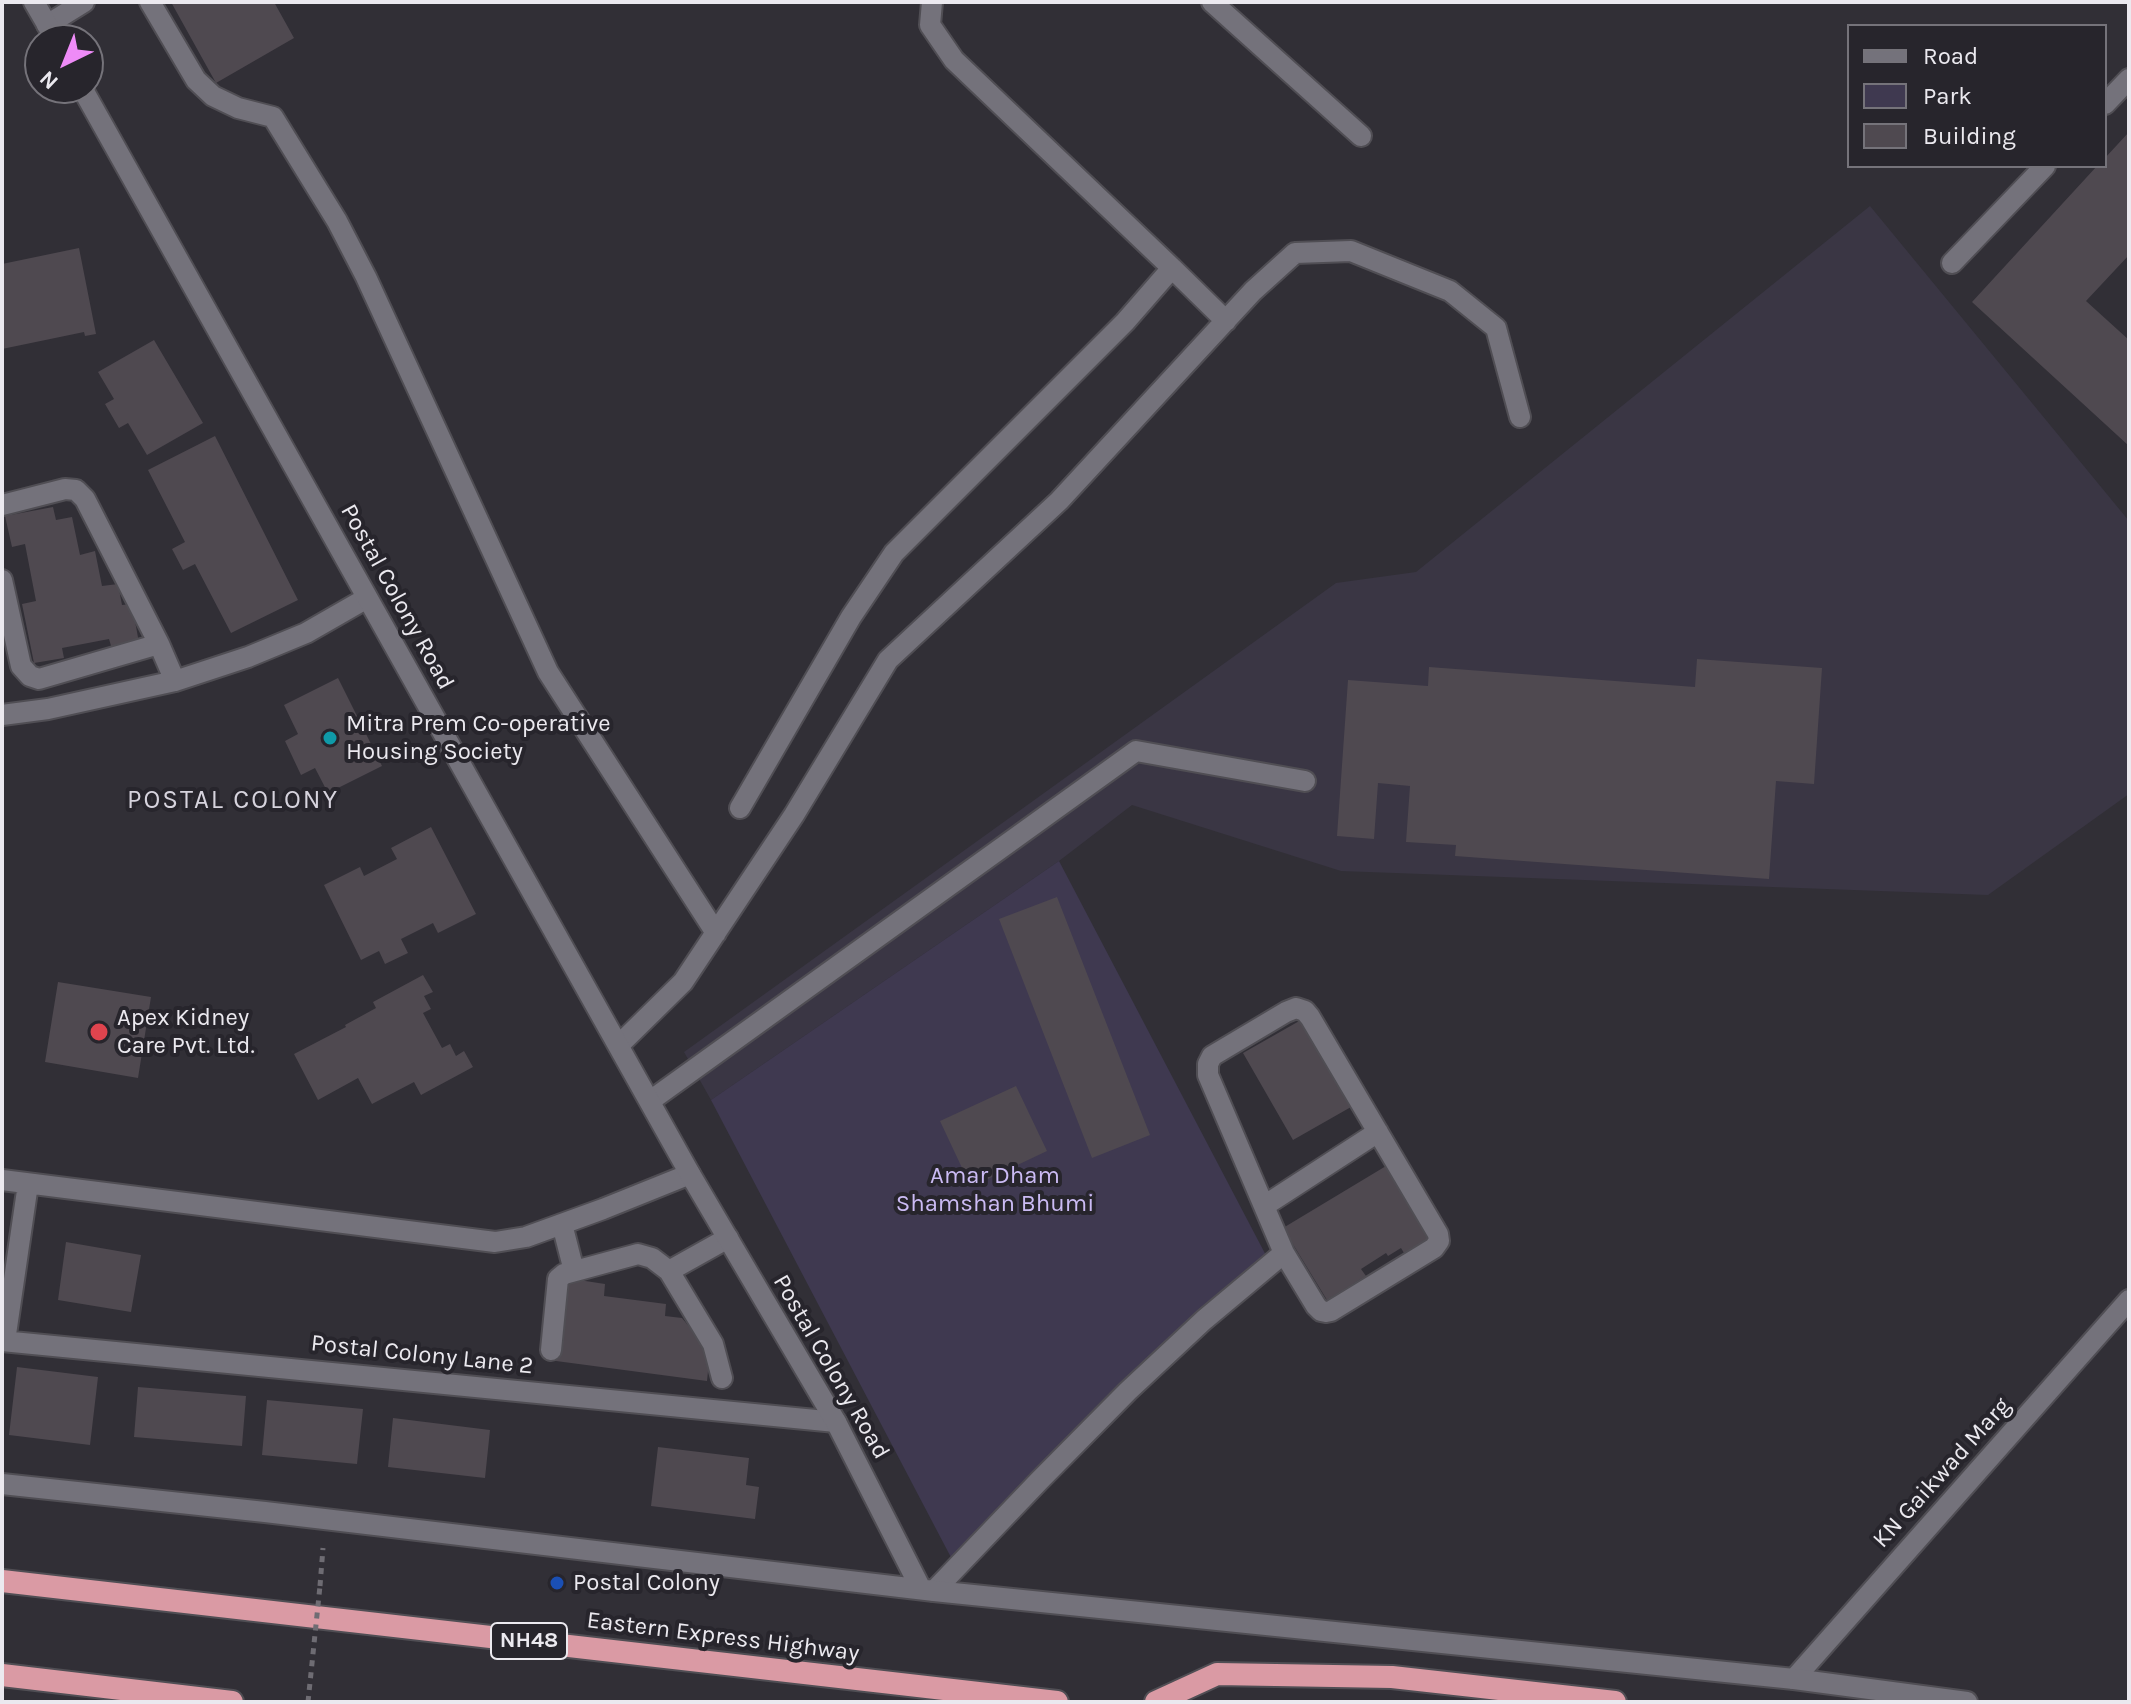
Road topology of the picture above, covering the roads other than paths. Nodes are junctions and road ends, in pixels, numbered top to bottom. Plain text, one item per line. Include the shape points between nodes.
1 (34, 2) edge
2 (84, 2) edge
3 (150, 2) edge
4 (932, 2) edge
5 (1212, 2) edge
6 (46, 24) edge
7 (60, 24) edge
8 (2129, 79) edge
9 (2107, 102) edge
10 (91, 104) edge
11 (1361, 136) dead end
12 (2043, 168) edge
13 (1952, 263) dead end
14 (1172, 268) junction
15 (1226, 321) junction
16 (1520, 417) dead end
17 (2, 505) edge
18 (2, 580) edge
19 (367, 598) junction
20 (159, 644) junction
21 (175, 681) junction
22 (2, 715) edge
23 (1305, 781) dead end
24 (740, 808) dead end
25 (716, 933) junction
26 (619, 1045) junction
27 (650, 1101) junction
28 (1378, 1132) junction
29 (690, 1174) junction
30 (2, 1180) edge
31 (28, 1184) junction
32 (1264, 1206) junction
33 (562, 1224) junction
34 (728, 1238) junction
35 (1284, 1253) junction
36 (574, 1271) junction
37 (669, 1271) junction
38 (2129, 1300) edge
39 (4, 1341) edge
40 (551, 1350) dead end
41 (722, 1378) dead end
42 (836, 1422) junction
43 (2, 1484) edge
44 (2, 1581) edge
45 (927, 1590) junction
46 (2, 1675) edge
47 (1794, 1679) junction
48 (232, 1702) edge
49 (1057, 1702) edge
50 (1156, 1702) edge
51 (1615, 1702) edge
52 (1967, 1702) edge

1 - 6 street
2 - 7 street
3 - 25 street via 204,88 238,108 273,117 337,221 548,672
4 - 14 street via 930,25 954,60
5 - 11 street
8 - 9 street
10 - 19 street, Postal Colony Road
12 - 13 street
14 - 15 street
14 - 24 street via 1125,322 894,553
15 - 16 street via 1295,253 1351,251 1450,291 1496,328
15 - 25 street via 1059,501 888,660
17 - 20 street via 76,490
18 - 20 street via 21,666 30,676 39,679
19 - 21 street via 306,633
19 - 26 street, Postal Colony Road
20 - 21 street
21 - 22 street
23 - 27 street via 1136,751
25 - 26 street via 683,982
26 - 27 street, Postal Colony Road
27 - 29 street, Postal Colony Road
28 - 32 street
28 - 32 street via 1305,1011 1286,1012 1212,1056 1208,1075
28 - 35 street via 1438,1234 1437,1246 1326,1312 1316,1306
29 - 33 street
29 - 34 street, Postal Colony Road
30 - 31 street
31 - 33 street via 495,1242
31 - 39 street
32 - 35 street
33 - 36 street
34 - 37 street
34 - 42 street, Postal Colony Road
35 - 45 street via 1128,1391
36 - 37 street via 638,1254
36 - 40 street via 558,1279
37 - 41 street via 713,1344
38 - 47 street, KN Gaikwad Marg
39 - 42 street, Postal Colony Lane 2
42 - 45 street, Postal Colony Road
43 - 45 street
44 - 49 highway, Eastern Express Highway / NH48
45 - 47 street
46 - 48 highway
47 - 52 street
50 - 51 highway via 1217,1674 1392,1677

